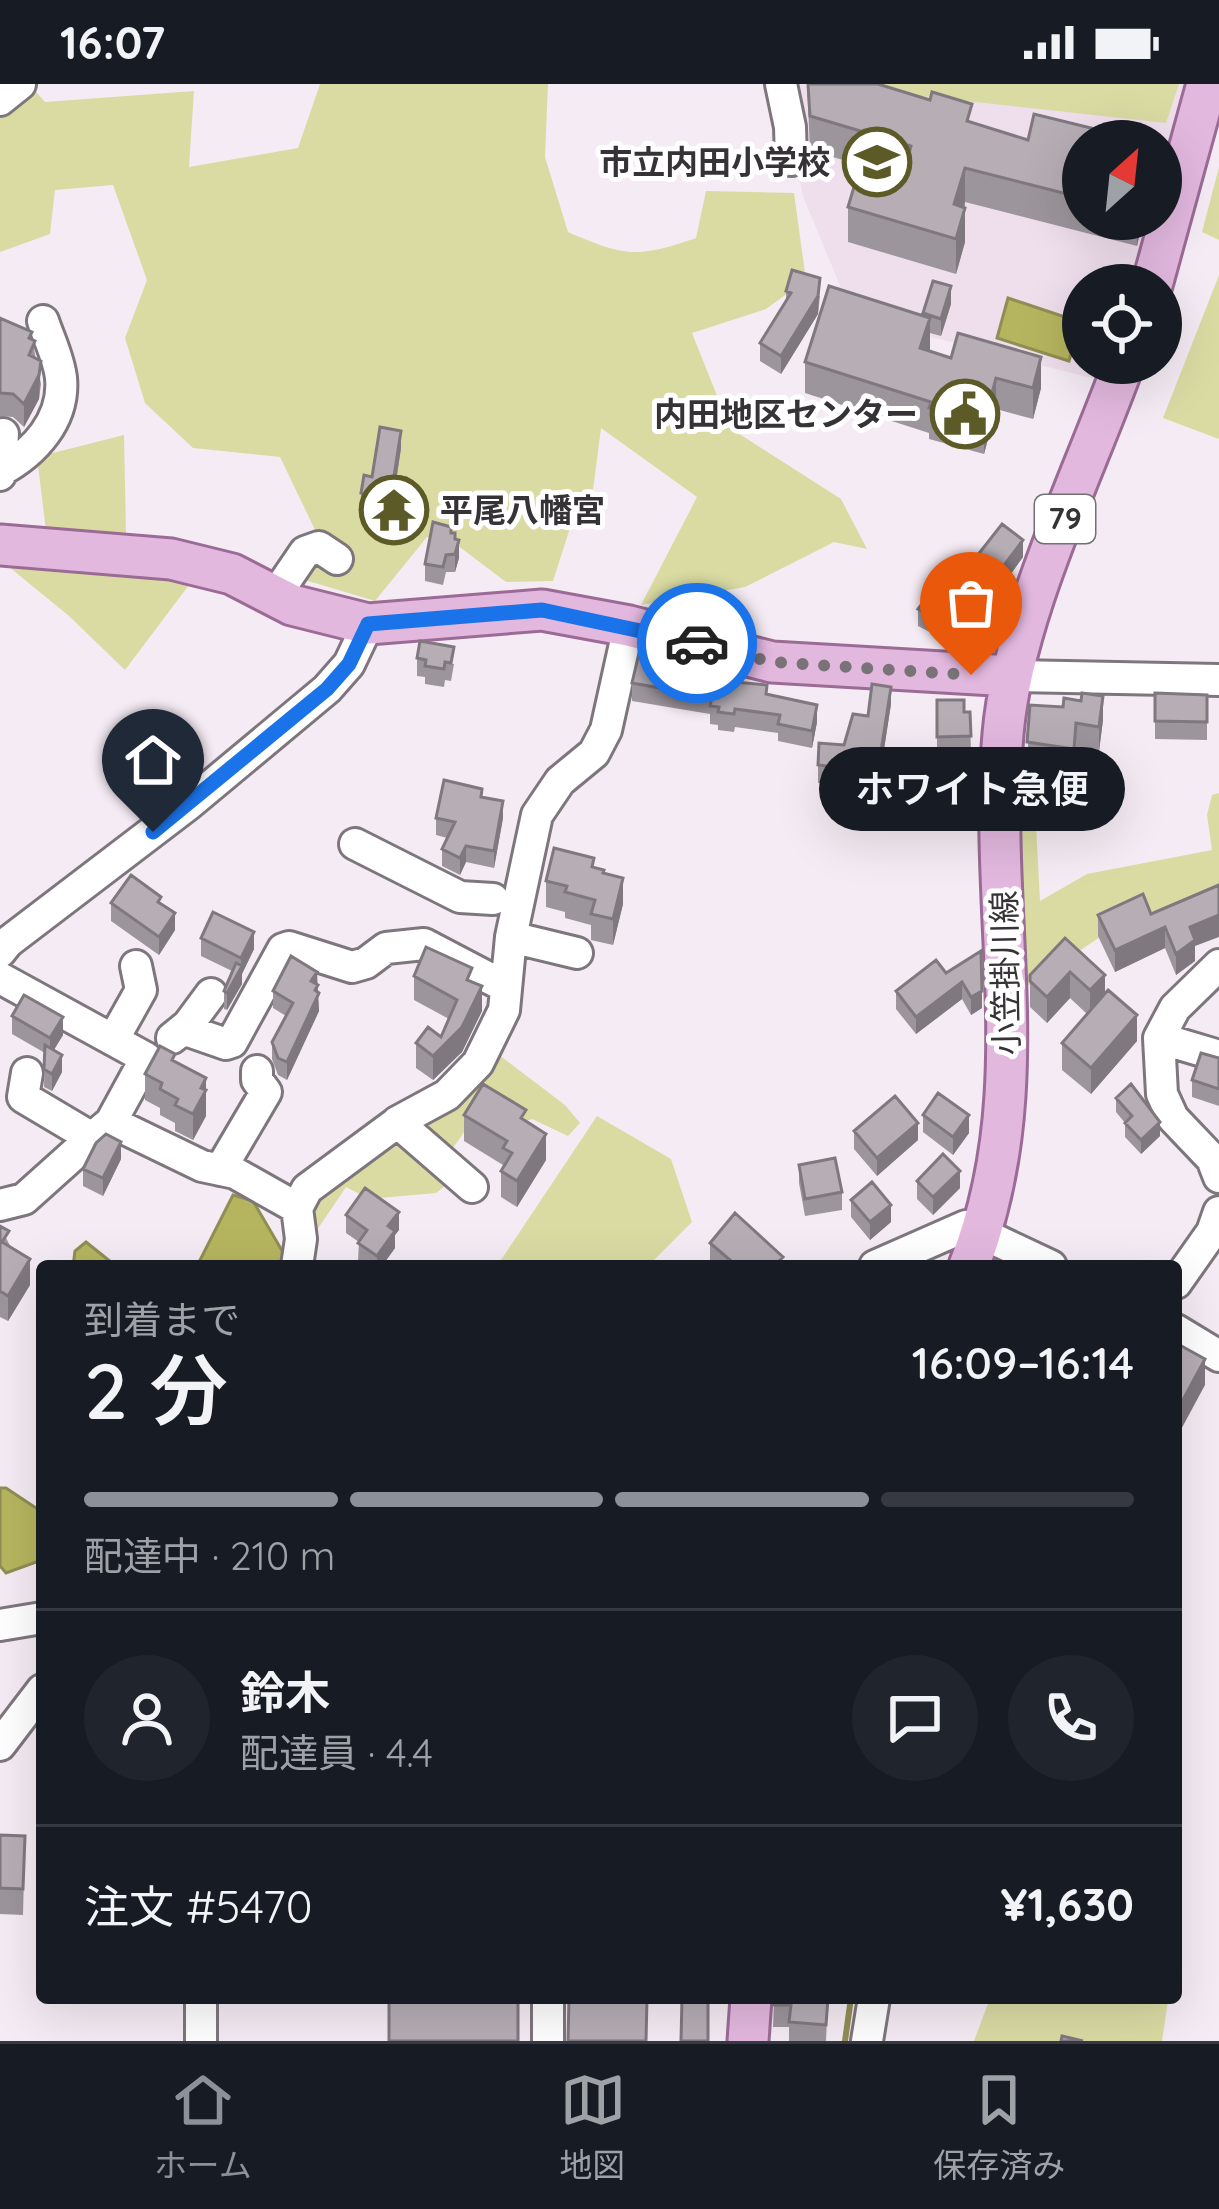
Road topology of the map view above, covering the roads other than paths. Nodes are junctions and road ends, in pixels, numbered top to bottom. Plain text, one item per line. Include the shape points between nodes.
1 (20, 84) edge
2 (782, 84) edge
3 (1207, 84) edge
4 (0, 100) edge
5 (790, 160) dead end
6 (1157, 264) edge
7 (44, 321) dead end
8 (1116, 384) edge
9 (3, 434) dead end
10 (0, 473) edge
11 (0, 545) edge
12 (337, 559) dead end
13 (274, 596) junction
14 (368, 624) junction
15 (629, 626) junction
16 (1011, 676) junction
17 (1219, 680) edge
18 (355, 844) dead end
19 (474, 872) dead end
20 (505, 902) junction
21 (511, 937) junction
22 (0, 952) edge
23 (577, 953) dead end
24 (1219, 965) edge
25 (136, 966) dead end
26 (0, 979) edge
27 (506, 987) junction
28 (211, 994) dead end
29 (183, 1029) junction
30 (1159, 1038) junction
31 (113, 1040) junction
32 (1219, 1056) edge
33 (146, 1058) junction
34 (257, 1071) dead end
35 (27, 1073) dead end
36 (397, 1122) junction
37 (102, 1130) junction
38 (220, 1170) junction
39 (1219, 1177) edge
40 (472, 1187) dead end
41 (0, 1205) edge
42 (297, 1208) junction
43 (1219, 1212) edge
44 (975, 1249) edge
45 (297, 1260) edge
46 (888, 1260) edge
47 (1025, 1260) edge
48 (1182, 1274) edge
49 (1182, 1334) edge
50 (1219, 1356) edge
51 (36, 1619) edge
52 (0, 1625) edge
53 (36, 1698) edge
54 (0, 1745) edge
55 (201, 2004) edge
56 (548, 2004) edge
57 (751, 2004) edge
58 (873, 2004) edge
59 (201, 2041) edge
60 (548, 2041) edge
61 (748, 2041) edge
62 (868, 2041) edge

1 - 4 street
2 - 5 street
3 - 6 main road
7 - 10 street via 61,378 57,413 26,458
8 - 16 main road, 79
9 - 10 street
11 - 13 main road via 171,559 232,574
12 - 13 street via 319,547 305,552
13 - 14 main road
14 - 15 main road via 542,610
14 - 22 street via 327,689
15 - 16 main road via 772,662
15 - 20 street via 606,730 537,815
16 - 17 street
16 - 44 main road, 小笠掛川線 via 1001,802 1005,1114
18 - 20 street via 460,897
19 - 20 street
20 - 21 street
21 - 23 street
21 - 27 street
24 - 30 street via 1175,1008
25 - 31 street via 141,990
26 - 31 street
27 - 29 street via 424,944 386,948 352,967 289,947 232,1042
27 - 36 street via 504,1010 478,1063 447,1095
28 - 29 street
29 - 33 street
30 - 32 street
30 - 39 street via 1162,1094
31 - 33 street
33 - 37 street
34 - 38 street via 266,1092
35 - 37 street via 22,1097
36 - 40 street
36 - 42 street via 308,1189
37 - 38 street
37 - 41 street via 24,1199
38 - 42 street
42 - 45 street
43 - 48 street
44 - 46 street via 966,1226
44 - 47 street
49 - 50 street
51 - 52 street
53 - 54 street
55 - 59 street
56 - 60 street
57 - 61 main road
58 - 62 street

